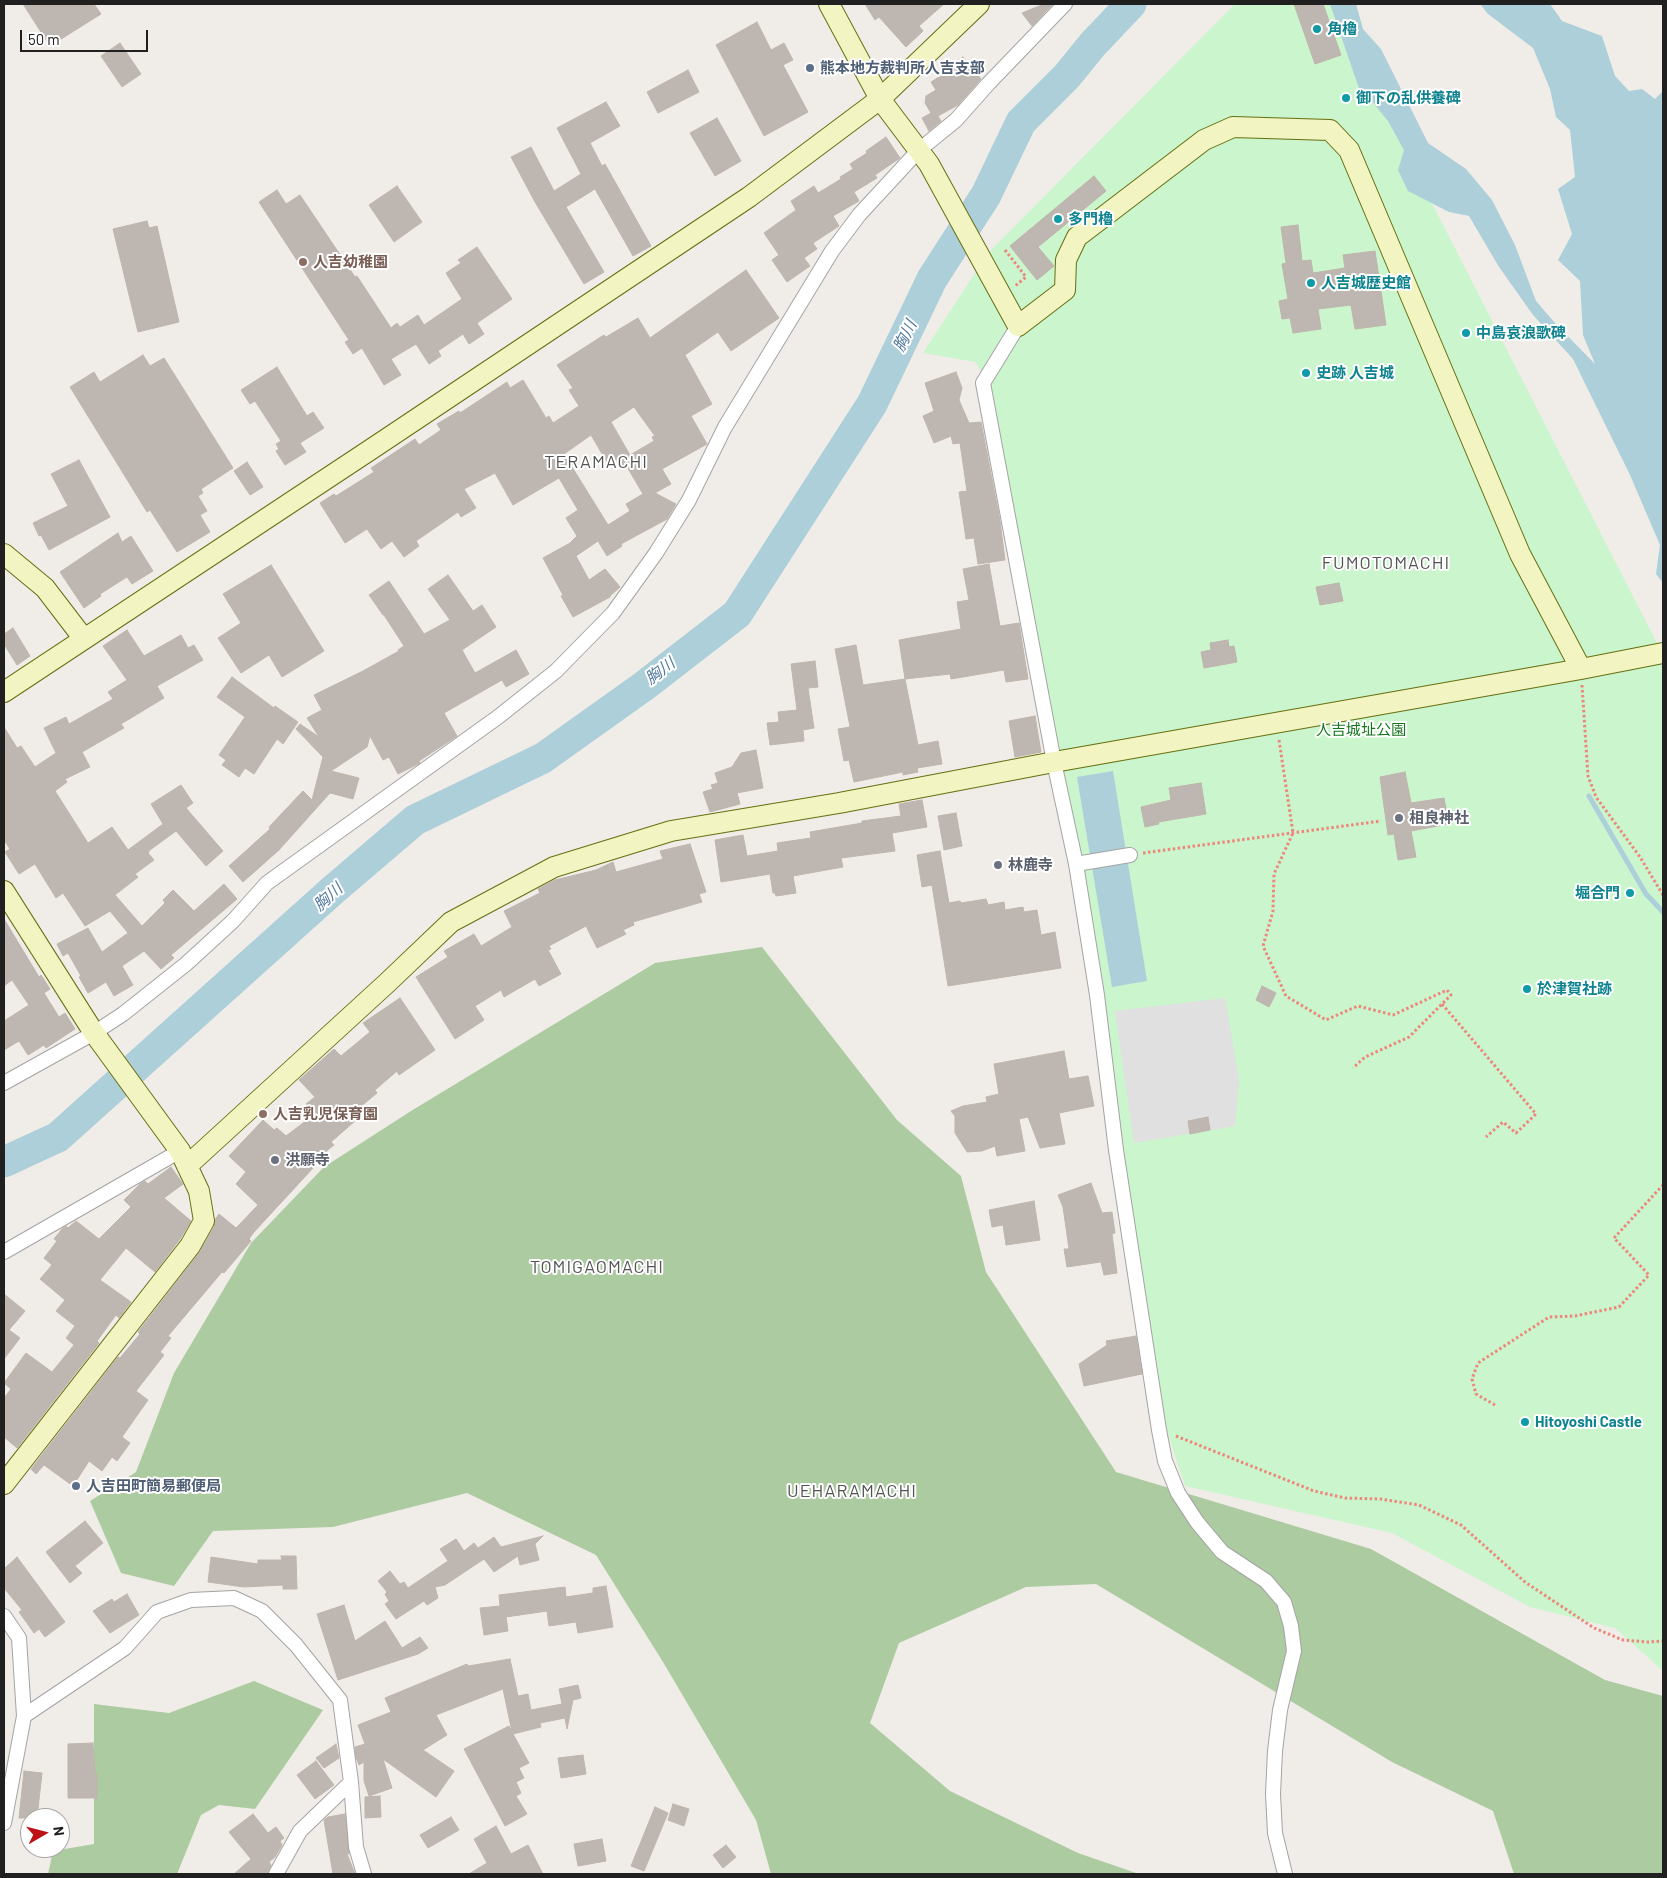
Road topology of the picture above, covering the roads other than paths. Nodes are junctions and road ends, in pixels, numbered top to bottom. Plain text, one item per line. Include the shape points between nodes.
1 (830, 4) edge
2 (979, 4) edge
3 (1065, 4) edge
4 (880, 99) junction
5 (924, 158) junction
6 (1018, 326) junction
7 (4, 554) edge
8 (84, 639) junction
9 (1663, 653) edge
10 (1581, 669) junction
11 (4, 692) edge
12 (1054, 762) junction
13 (1130, 855) road end
14 (1083, 862) junction
15 (4, 891) edge
16 (98, 1039) junction
17 (4, 1083) edge
18 (183, 1158) junction
19 (4, 1252) edge
20 (4, 1484) edge
21 (4, 1616) edge
22 (24, 1716) junction
23 (351, 1782) junction
24 (4, 1823) edge
25 (276, 1874) edge
26 (364, 1874) edge
27 (1285, 1874) edge

1 - 4 street
2 - 4 street
3 - 5 street via 988,84
4 - 5 street
4 - 8 street via 749,197
5 - 6 street via 1007,295
5 - 16 street via 859,215 832,251 725,427 689,500 613,613 556,671 498,717 267,883 233,921
6 - 10 street via 1065,290 1066,260 1077,237 1204,140 1233,127 1330,130 1349,150 1520,554
6 - 12 street via 983,383
7 - 8 street via 45,588
8 - 11 street
9 - 10 street
10 - 12 street
12 - 14 street
12 - 18 street via 671,831 554,867 451,922
13 - 14 street
14 - 27 street via 1116,1150 1165,1461 1178,1492 1197,1522 1222,1552 1266,1581 1284,1602 1291,1626 1294,1651 1280,1710 1273,1794 1275,1833
15 - 16 street
16 - 17 street
16 - 18 street
18 - 19 street
18 - 20 street via 199,1191 204,1221 190,1246
21 - 22 street via 19,1638
22 - 23 street via 125,1648 156,1612 192,1600 234,1598 262,1611 296,1645 340,1700
22 - 24 street
23 - 25 street via 300,1831
23 - 26 street via 356,1847

